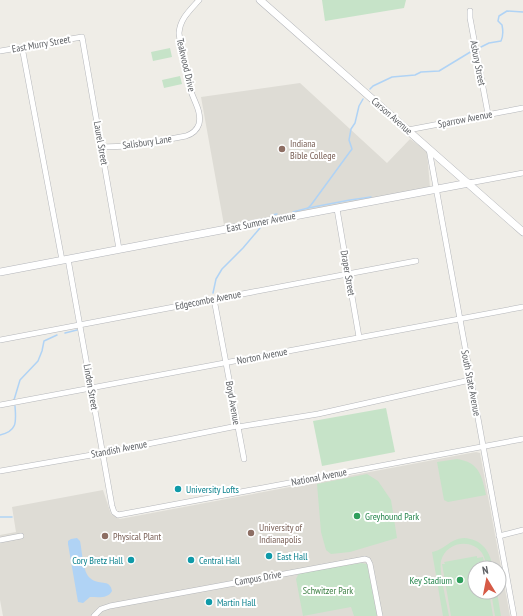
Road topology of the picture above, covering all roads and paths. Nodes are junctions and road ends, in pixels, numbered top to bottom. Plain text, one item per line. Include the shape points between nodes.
1 (199, 0) edge
2 (260, 0) edge
3 (470, 11) dead end
4 (82, 37) joint
5 (22, 47) junction
6 (0, 51) edge
7 (523, 108) edge
8 (488, 114) junction
9 (408, 130) junction
10 (192, 133) joint
11 (101, 147) junction
12 (429, 149) junction
13 (523, 173) edge
14 (468, 183) junction
15 (436, 190) junction
16 (337, 208) junction
17 (523, 232) edge
18 (119, 249) junction
19 (65, 260) junction
20 (416, 261) dead end
21 (0, 272) edge
22 (348, 273) junction
23 (214, 299) junction
24 (523, 307) edge
25 (459, 318) junction
26 (80, 324) junction
27 (359, 337) junction
28 (0, 340) edge
29 (226, 363) junction
30 (470, 380) junction
31 (91, 388) junction
32 (0, 405) edge
33 (238, 426) junction
34 (523, 439) edge
35 (483, 446) junction
36 (103, 453) junction
37 (244, 459) dead end
38 (0, 471) edge
39 (116, 514) joint
40 (523, 530) edge
41 (21, 536) dead end
42 (499, 536) junction
43 (0, 540) edge
44 (94, 616) edge
45 (380, 616) edge
46 (514, 616) edge

1 - 10 street, Teakwood Drive via 183,18 179,31 189,85 199,118 198,125
2 - 9 street, Carson Avenue
3 - 8 street, Asbury Street
4 - 5 street, East Murry Street
4 - 11 street, Laurel Street
5 - 6 street, East Murry Street
5 - 19 street, Linden Street
7 - 8 street, Sparrow Avenue
8 - 9 street, Sparrow Avenue
9 - 12 street, Carson Avenue
10 - 11 street, Salisbury Lane via 132,146
11 - 18 street, Laurel Street
12 - 14 street, Carson Avenue
12 - 15 street, South State Avenue
13 - 14 street, East Sumner Avenue
14 - 15 street, East Sumner Avenue
14 - 17 street, Carson Avenue
15 - 16 street, East Sumner Avenue
15 - 25 street, South State Avenue
16 - 18 street, East Sumner Avenue
16 - 22 street, Draper Street
18 - 19 street, East Sumner Avenue
19 - 21 street, East Sumner Avenue
19 - 26 street, Linden Street
20 - 22 street, Edgecombe Avenue
22 - 23 street, Edgecombe Avenue
22 - 27 street, Draper Street
23 - 26 street, Edgecombe Avenue
23 - 29 street, Boyd Avenue
24 - 25 street, Norton Avenue
25 - 27 street, Norton Avenue
25 - 30 street, South State Avenue
26 - 28 street, Edgecombe Avenue
26 - 31 street, Linden Street
27 - 29 street, Norton Avenue
29 - 31 street, Norton Avenue
29 - 33 street, Boyd Avenue
30 - 33 street, Standish Avenue via 318,414
30 - 35 street, South State Avenue
31 - 32 street, Norton Avenue
31 - 36 street, Linden Street
33 - 36 street, Standish Avenue
33 - 37 street, Boyd Avenue
34 - 35 street, National Avenue
35 - 39 street, National Avenue via 123,515
35 - 42 street, South State Avenue
36 - 38 street, Standish Avenue
36 - 39 street, Linden Street via 112,506
40 - 42 street
41 - 43 street
42 - 46 street, South State Avenue
44 - 45 street, Campus Drive via 101,609 110,606 365,559 370,562

